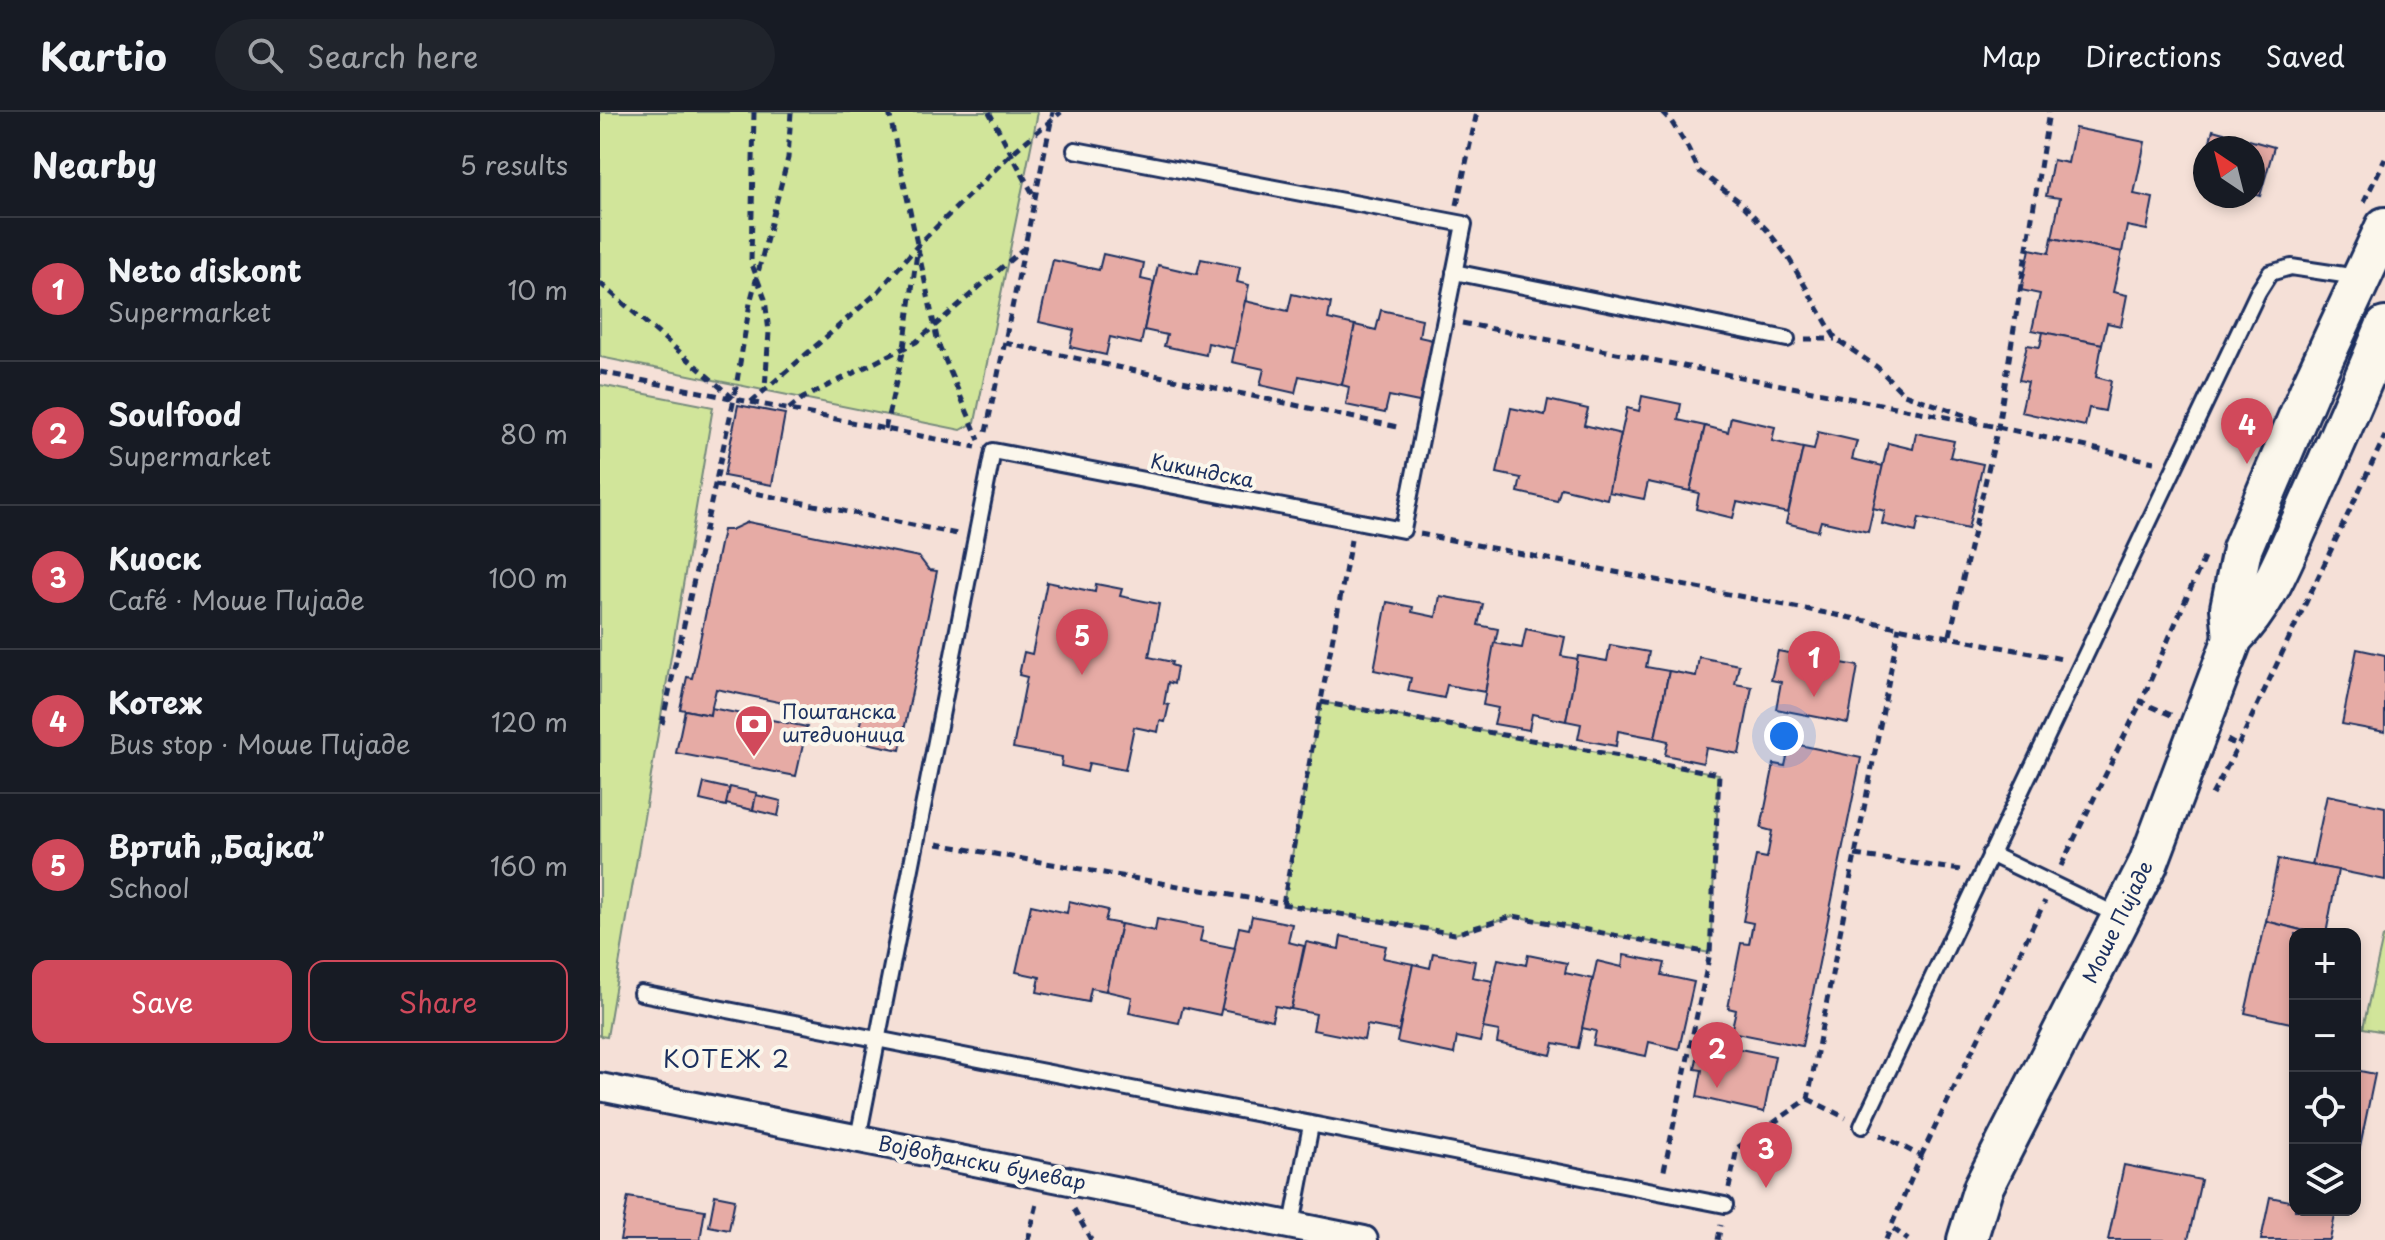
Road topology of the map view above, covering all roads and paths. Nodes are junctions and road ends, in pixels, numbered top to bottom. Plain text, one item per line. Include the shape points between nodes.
1 (754, 112) edge
2 (791, 112) edge
3 (889, 112) edge
4 (989, 112) edge
5 (1061, 112) edge
6 (1477, 112) edge
7 (1662, 112) edge
8 (2049, 112) edge
9 (1052, 115) edge
10 (1075, 150) dead end
11 (1012, 153) junction
12 (1035, 197) junction
13 (1453, 222) junction
14 (2385, 227) edge
15 (918, 245) junction
16 (1024, 249) junction
17 (1454, 272) junction
18 (756, 278) junction
19 (2362, 278) junction
20 (600, 283) edge
21 (1445, 319) junction
22 (934, 326) junction
23 (2385, 327) edge
24 (1787, 339) joint
25 (1836, 339) junction
26 (1004, 343) junction
27 (904, 348) junction
28 (600, 372) edge
29 (765, 389) junction
30 (734, 399) junction
31 (751, 402) junction
32 (789, 410) junction
33 (1998, 427) junction
34 (885, 429) junction
35 (1422, 432) junction
36 (988, 450) junction
37 (2175, 467) junction
38 (715, 485) junction
39 (1355, 521) junction
40 (1403, 530) junction
41 (976, 538) junction
42 (1899, 627) junction
43 (1950, 635) junction
44 (2233, 638) junction
45 (2081, 663) junction
46 (1321, 702) junction
47 (2141, 702) dead end
48 (662, 724) dead end
49 (916, 841) junction
50 (1990, 854) junction
51 (1855, 855) junction
52 (2058, 872) dead end
53 (1981, 873) junction
54 (2045, 901) dead end
55 (1283, 904) junction
56 (2121, 916) junction
57 (1710, 953) junction
58 (641, 993) dead end
59 (877, 1040) junction
60 (600, 1087) edge
61 (1808, 1099) junction
62 (1311, 1125) junction
63 (1862, 1126) junction
64 (858, 1138) junction
65 (1921, 1156) junction
66 (1043, 1175) junction
67 (1658, 1191) junction
68 (1980, 1196) junction
69 (1725, 1205) junction
70 (1292, 1225) junction
71 (1891, 1227) junction
72 (1028, 1240) edge
73 (1364, 1240) edge
74 (1718, 1240) edge
75 (1886, 1240) edge
76 (1908, 1240) edge
77 (1946, 1240) edge
78 (1967, 1240) edge

1 - 18 path via 751,262
2 - 18 path via 788,158
3 - 15 path
4 - 11 path
5 - 9 path
6 - 13 path
7 - 25 path via 1699,171 1740,202 1788,257
8 - 33 path
9 - 11 path
9 - 12 path
10 - 13 lane
11 - 12 path
11 - 15 path
12 - 16 path
13 - 17 lane via 1464,224
14 - 19 main road, Моше Пијаде
15 - 22 path
15 - 27 path
15 - 29 path via 878,292
16 - 22 path
16 - 26 path
17 - 21 lane
17 - 24 lane
18 - 29 path via 769,332
18 - 30 path
19 - 37 lane via 2291,267 2270,273
19 - 44 main road, Моше Пијаде via 2242,549 2230,608
20 - 30 path
21 - 33 path
21 - 35 lane
22 - 27 path
22 - 36 path
23 - 44 main road, Моше Пијаде via 2270,592
24 - 25 path
25 - 33 path via 1877,367 1904,394
26 - 35 path
26 - 36 path
27 - 32 path
27 - 34 path
28 - 30 path
29 - 31 path
30 - 31 path
30 - 38 path
31 - 32 path
32 - 34 path
33 - 37 path
33 - 43 path
34 - 36 path
35 - 40 lane
36 - 39 lane, Кикиндска
36 - 41 lane
37 - 45 lane
38 - 41 path
38 - 48 path
39 - 40 lane, Кикиндска
39 - 46 path
40 - 42 path
41 - 49 lane
42 - 43 path
42 - 51 path
43 - 45 path
44 - 56 main road, Моше Пијаде via 2148,864
45 - 50 lane
46 - 55 path
46 - 57 path via 1719,774
47 - 52 path
49 - 55 path
49 - 59 lane
50 - 53 lane
50 - 56 lane
51 - 53 path
51 - 61 path
53 - 63 lane
54 - 65 path
55 - 57 path via 1455,934 1513,916
56 - 68 main road, Моше Пијаде
57 - 67 path
58 - 59 lane
59 - 62 lane
59 - 64 lane
60 - 64 street, Војвођански булевар
61 - 63 path
61 - 69 path via 1737,1148
62 - 67 lane
62 - 70 lane
63 - 65 path
64 - 66 street, Војвођански булевар
65 - 71 path
66 - 70 street, Војвођански булевар
66 - 72 path
67 - 69 lane
68 - 77 main road, Моше Пијаде
68 - 78 main road, Моше Пијаде
69 - 74 path
70 - 73 street, Војвођански булевар
71 - 75 path
71 - 76 path

